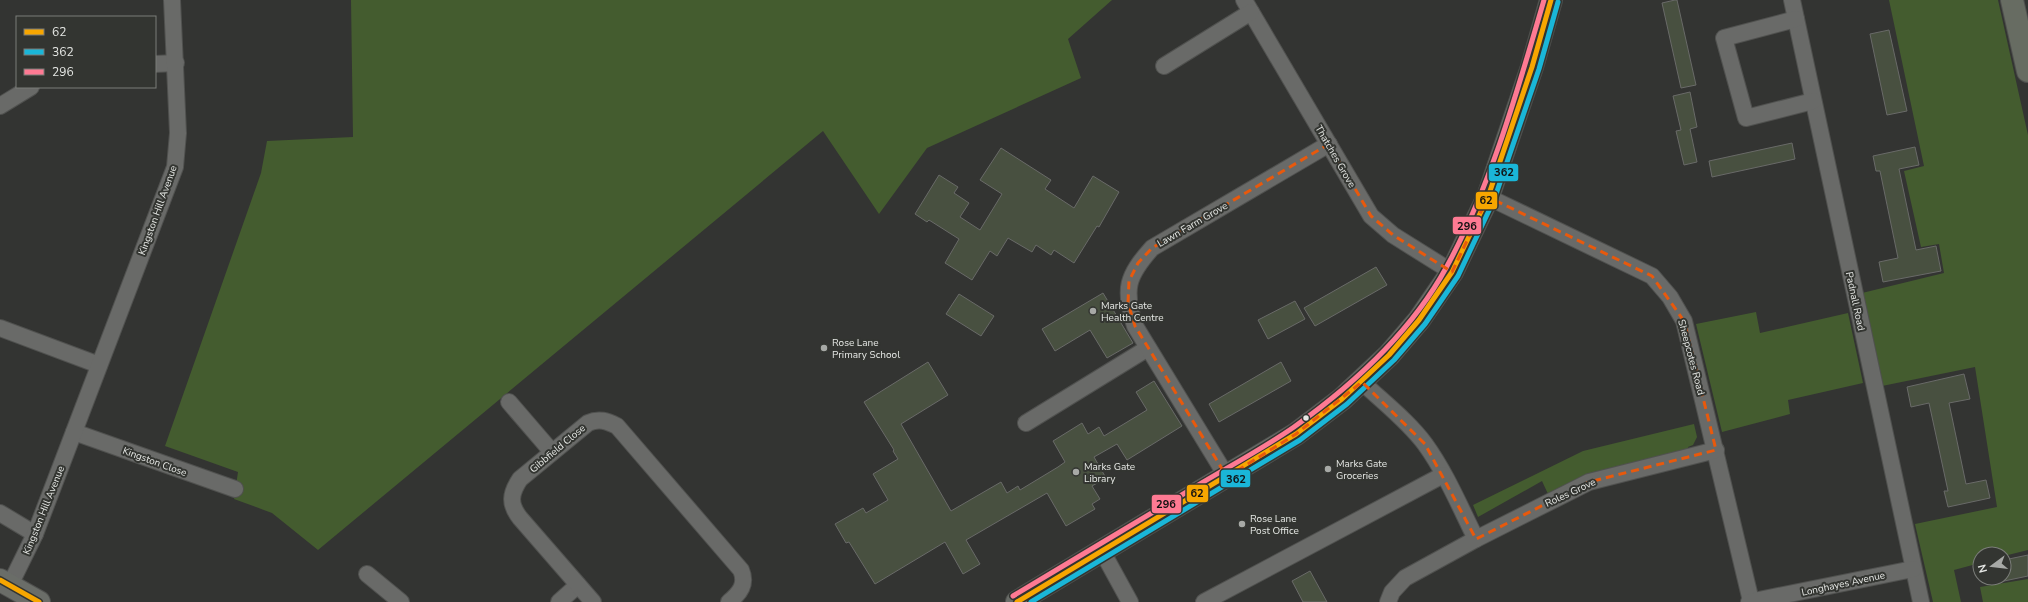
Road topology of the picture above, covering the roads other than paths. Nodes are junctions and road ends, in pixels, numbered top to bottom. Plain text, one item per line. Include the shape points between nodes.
1 (172, 0) edge
2 (1551, 0) edge
3 (1792, 0) edge
4 (2012, 0) edge
5 (1248, 6) edge
6 (1796, 20) junction
7 (176, 63) junction
8 (156, 64) edge
9 (1164, 66) dead end
10 (2028, 71) edge
11 (29, 88) edge
12 (1813, 101) junction
13 (0, 106) edge
14 (1329, 144) junction
15 (1488, 197) junction
16 (1452, 272) junction
17 (0, 328) edge
18 (1148, 348) junction
19 (99, 365) junction
20 (1362, 382) junction
21 (509, 402) dead end
22 (1026, 423) dead end
23 (74, 432) junction
24 (1716, 450) junction
25 (552, 452) junction
26 (1443, 475) junction
27 (1227, 477) junction
28 (235, 489) dead end
29 (0, 513) edge
30 (35, 534) junction
31 (1476, 539) junction
32 (1102, 551) junction
33 (1912, 569) junction
34 (367, 574) dead end
35 (5, 583) edge
36 (578, 585) junction
37 (39, 602) edge
38 (401, 602) edge
39 (559, 602) edge
40 (593, 602) edge
41 (730, 602) edge
42 (1017, 602) edge
43 (1130, 602) edge
44 (1204, 602) edge
45 (1388, 602) edge
46 (1750, 602) edge
47 (1921, 602) edge

1 - 7 street, Kingston Hill Avenue
2 - 15 street via 1532,67
3 - 6 street, Padnall Road
4 - 10 highway
5 - 9 street, Thatches Grove
5 - 14 street, Thatches Grove
6 - 12 street, Padnall Road
6 - 12 street via 1724,38 1746,118
7 - 8 street
7 - 19 street, Kingston Hill Avenue via 178,133 175,167
11 - 13 street
12 - 33 street, Padnall Road
14 - 16 street, Thatches Grove via 1371,216 1393,236
14 - 18 street, Lawn Farm Grove via 1152,248 1138,263 1130,281 1128,303 1135,326
15 - 16 street
15 - 24 street, Sheepcotes Road via 1652,276 1670,297 1684,321
16 - 20 street via 1404,338
17 - 19 street
18 - 22 street
18 - 27 street, Lawn Farm Grove
19 - 23 street, Kingston Hill Avenue
20 - 26 street via 1417,434 1436,460
20 - 27 street via 1296,434
21 - 25 street
23 - 28 street, Kingston Close
23 - 30 street, Kingston Hill Avenue
24 - 31 street, Roles Grove via 1589,482
24 - 46 street, Sheepcotes Road
25 - 36 street, Gibbfield Close via 520,479 511,498 520,518
25 - 41 street, Gibbfield Close via 588,422 607,420 617,426 741,570 744,577 743,586
26 - 31 street
26 - 44 street
27 - 32 street
29 - 30 street
30 - 35 street, Kingston Hill Avenue
31 - 45 street, Roles Grove via 1404,578 1392,592
32 - 42 street
32 - 43 street
33 - 46 street, Longhayes Avenue
33 - 47 street, Padnall Road
34 - 38 street
35 - 37 street
36 - 39 street
36 - 40 street, Gibbfield Close

